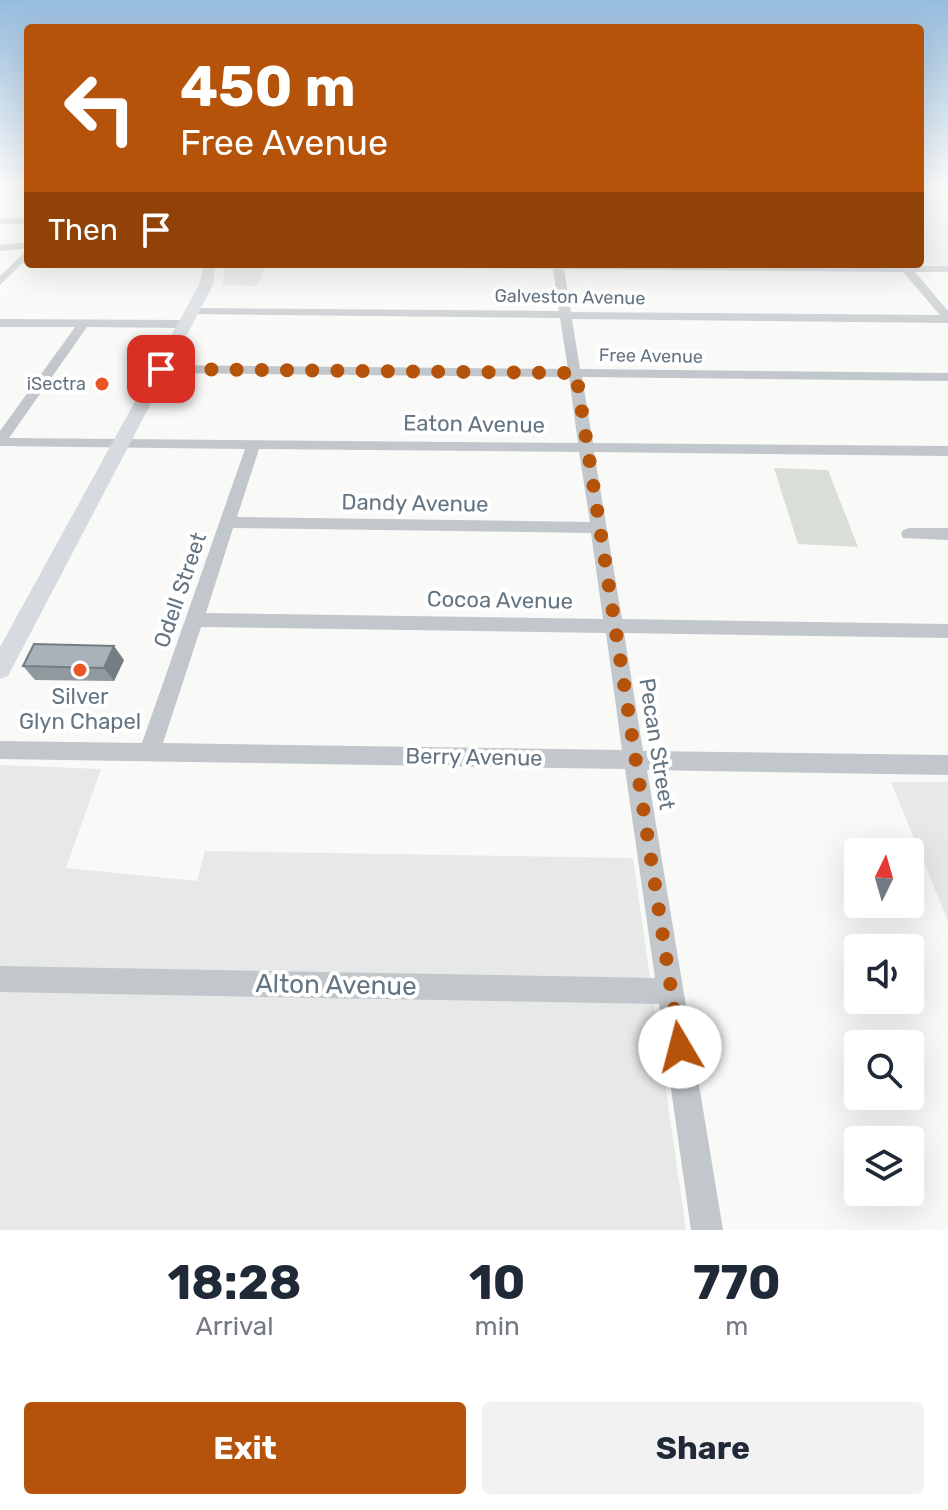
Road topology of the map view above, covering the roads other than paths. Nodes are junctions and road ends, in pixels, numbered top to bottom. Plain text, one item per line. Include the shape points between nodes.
1 (24, 245) edge
2 (0, 248) edge
3 (24, 256) edge
4 (924, 267) edge
5 (209, 268) edge
6 (558, 268) edge
7 (905, 268) edge
8 (948, 269) edge
9 (0, 282) edge
10 (568, 315) junction
11 (188, 318) junction
12 (948, 318) edge
13 (0, 323) edge
14 (84, 323) junction
15 (161, 369) junction
16 (576, 373) junction
17 (948, 377) edge
18 (0, 440) edge
19 (122, 442) junction
20 (254, 443) junction
21 (588, 447) junction
22 (948, 451) edge
23 (228, 522) junction
24 (600, 528) junction
25 (909, 534) dead end
26 (948, 534) edge
27 (196, 620) junction
28 (615, 626) junction
29 (948, 631) edge
30 (0, 669) edge
31 (0, 750) edge
32 (150, 751) junction
33 (635, 759) junction
34 (948, 765) edge
35 (0, 979) edge
36 (671, 991) junction
37 (707, 1230) edge

1 - 2 street
3 - 9 street
4 - 8 street
5 - 11 main road
6 - 10 street, Pecan Street
7 - 12 street
10 - 11 street, Galveston Avenue
10 - 12 street, Galveston Avenue
10 - 16 street, Pecan Street
11 - 14 street, Galveston Avenue
11 - 15 main road
13 - 14 street, Galveston Avenue
14 - 18 street
15 - 16 street, Free Avenue
15 - 19 main road
16 - 17 street, Free Avenue
16 - 21 street, Pecan Street
18 - 19 street, Eaton Avenue
19 - 20 street, Eaton Avenue
19 - 30 main road
20 - 21 street, Eaton Avenue
20 - 23 street, Odell Street
21 - 22 street, Eaton Avenue
21 - 24 street, Pecan Street
23 - 24 street, Dandy Avenue
23 - 27 street, Odell Street
24 - 28 street, Pecan Street
25 - 26 street
27 - 28 street, Cocoa Avenue
27 - 32 street, Odell Street
28 - 29 street, Cocoa Avenue
28 - 33 street, Pecan Street
31 - 32 street, Berry Avenue
32 - 33 street, Berry Avenue
33 - 34 street, Berry Avenue
33 - 36 street, Pecan Street
35 - 36 street, Alton Avenue
36 - 37 street, Pecan Street

